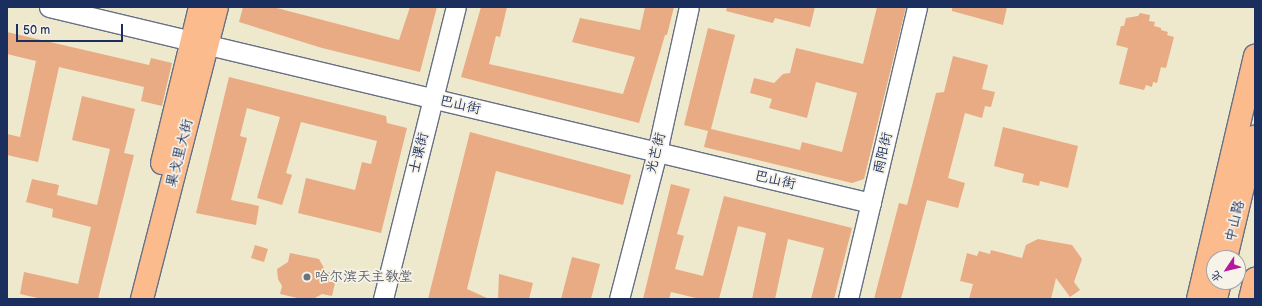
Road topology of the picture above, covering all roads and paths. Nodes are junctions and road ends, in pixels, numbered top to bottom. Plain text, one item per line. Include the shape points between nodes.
1 (49, 7) edge
2 (200, 7) edge
3 (217, 7) edge
4 (456, 7) edge
5 (689, 7) edge
6 (917, 7) edge
7 (199, 43) junction
8 (1255, 56) edge
9 (433, 99) junction
10 (1255, 136) edge
11 (657, 152) junction
12 (871, 203) junction
13 (1228, 250) edge
14 (1255, 279) edge
15 (129, 299) edge
16 (142, 299) edge
17 (383, 299) edge
18 (619, 299) edge
19 (848, 299) edge
20 (1198, 299) edge
21 (1250, 299) edge

1 - 7 street, 巴山街
2 - 7 main road, 果戈里大街
3 - 7 main road, 果戈里大街
4 - 9 street, 士课街
5 - 11 street, 光芒街
6 - 12 street, 雨阳街
7 - 9 street, 巴山街
7 - 15 main road, 果戈里大街
7 - 16 main road, 果戈里大街
8 - 20 main road
9 - 11 street, 巴山街
9 - 17 street, 士课街
10 - 13 main road, 中山路
11 - 12 street, 巴山街
11 - 18 street, 光芒街
12 - 19 street, 雨阳街
14 - 21 main road

